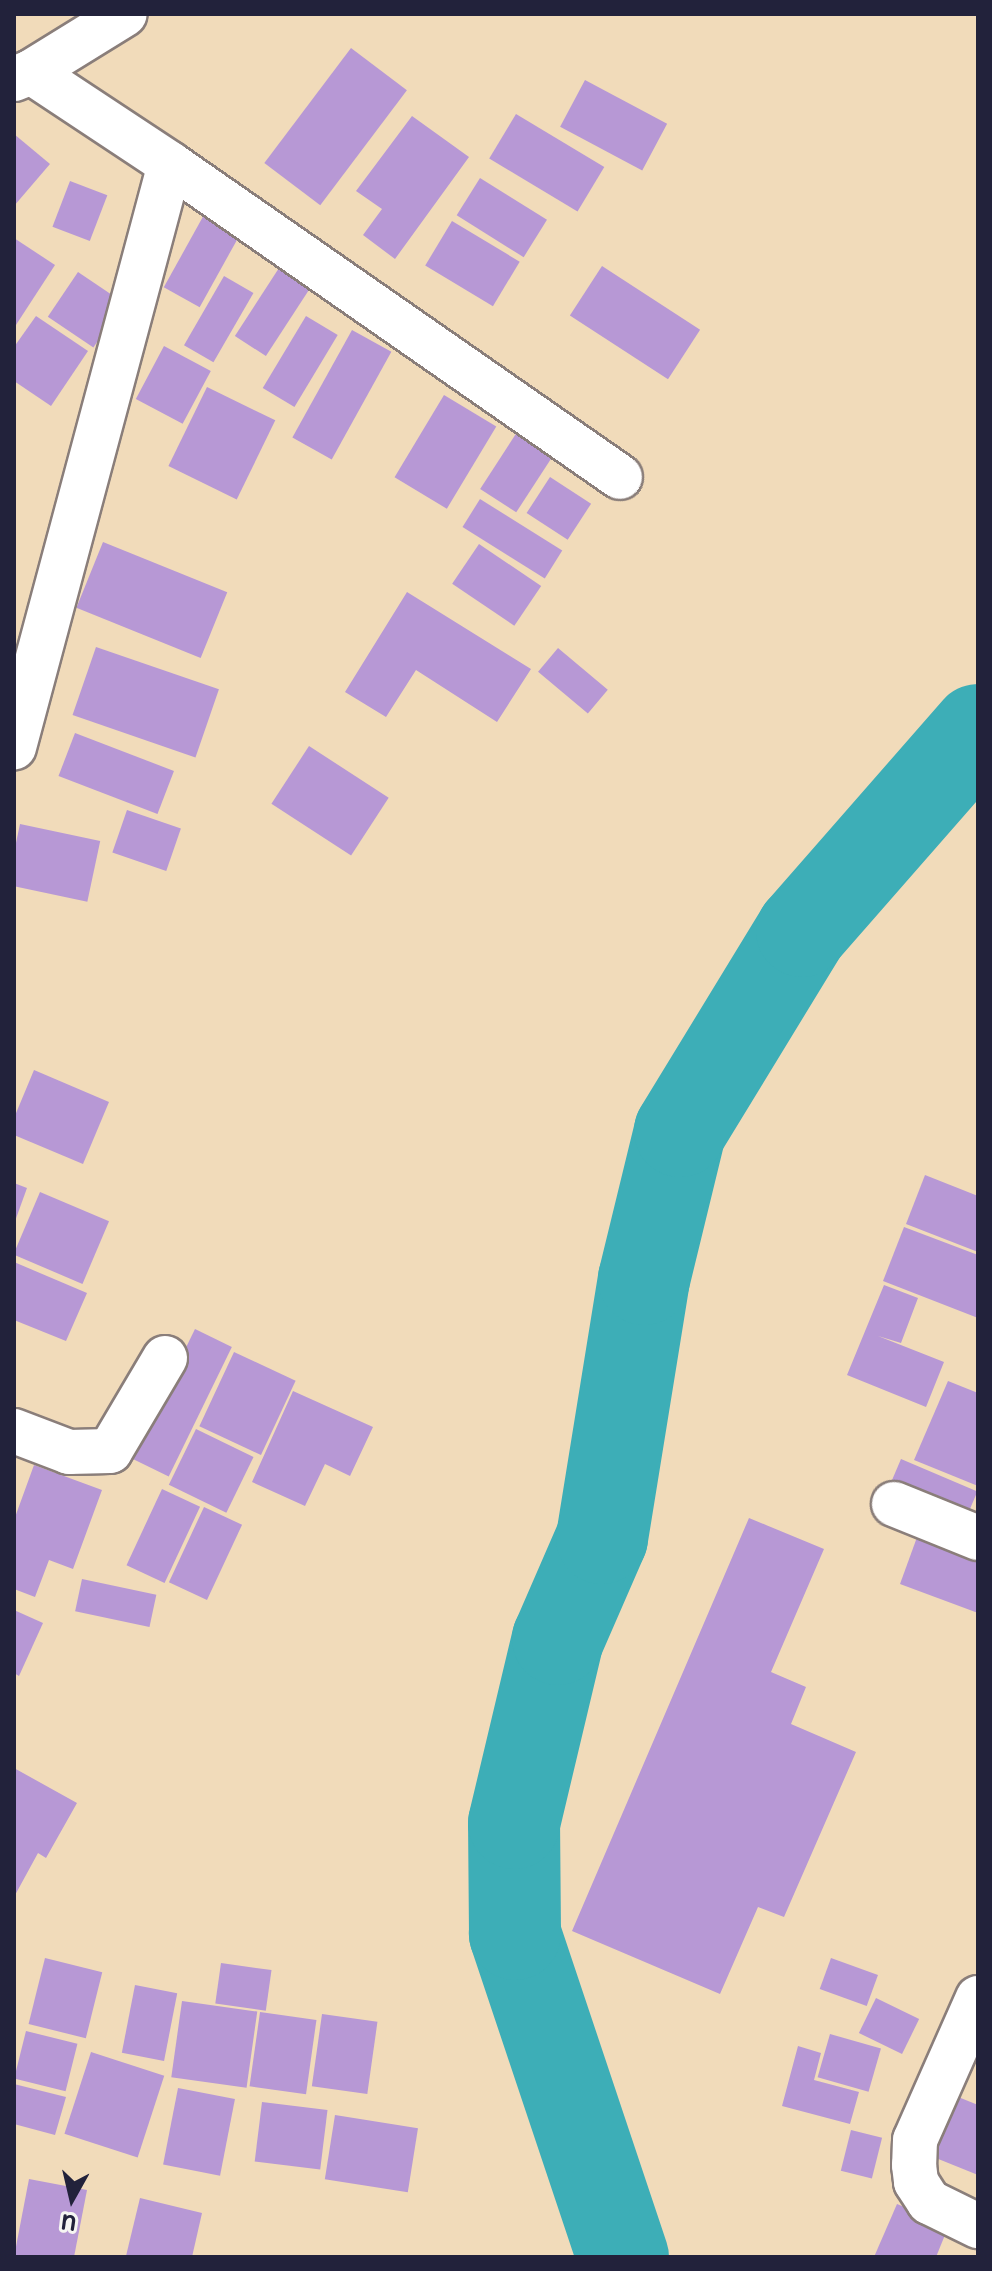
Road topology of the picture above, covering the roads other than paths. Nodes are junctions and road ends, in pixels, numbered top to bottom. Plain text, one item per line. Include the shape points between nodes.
1 (125, 14) edge
2 (22, 76) edge
3 (170, 164) junction
4 (620, 477) dead end
5 (14, 747) edge
6 (165, 1358) dead end
7 (14, 1431) edge
8 (894, 1504) dead end
9 (978, 1538) edge
10 (978, 1998) edge
11 (978, 2226) edge

1 - 2 street
2 - 3 street
3 - 4 street
3 - 5 street
6 - 7 street via 110,1451 69,1452
8 - 9 street
10 - 11 street via 915,2140 914,2165 916,2182 929,2202

